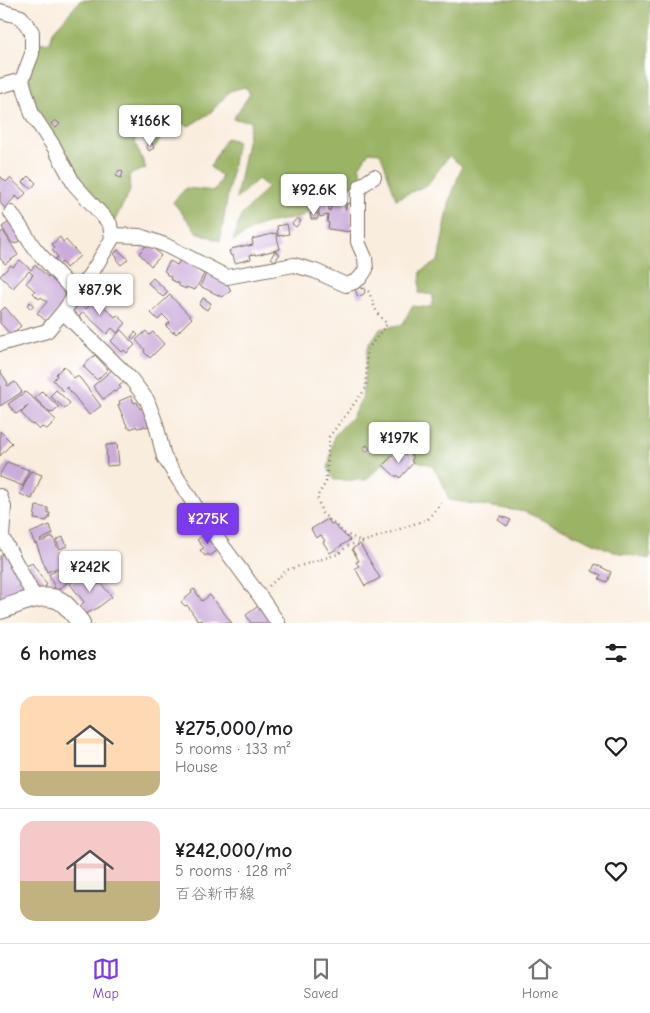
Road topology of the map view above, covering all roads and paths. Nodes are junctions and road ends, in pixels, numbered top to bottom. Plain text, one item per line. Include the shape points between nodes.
1 (0, 11) edge
2 (22, 80) junction
3 (0, 86) edge
4 (374, 177) dead end
5 (11, 213) dead end
6 (112, 235) junction
7 (357, 280) junction
8 (76, 294) junction
9 (63, 312) junction
10 (0, 344) edge
11 (0, 496) edge
12 (442, 502) dead end
13 (363, 542) junction
14 (259, 595) junction
15 (35, 598) junction
16 (0, 610) edge
17 (81, 623) edge
18 (278, 623) edge

1 - 2 street via 21,17 32,32 32,54
2 - 3 street
2 - 6 street via 32,114 74,184 110,224
4 - 7 street via 361,186 358,193 358,242 366,269
5 - 8 street via 35,249
6 - 7 street via 140,236 157,242 226,277 294,265 316,270 346,285
6 - 8 street via 108,247
7 - 13 path via 369,292 377,312 387,324 367,350 366,388 329,436 326,482 317,497 322,512 344,533
8 - 9 street
9 - 10 street via 47,331
9 - 14 street via 131,378 147,400 164,457 208,526
11 - 15 street via 4,508 2,537
12 - 13 path via 428,519
13 - 14 path via 349,545 338,554 287,570
14 - 18 street
15 - 16 main road
15 - 17 main road via 50,596 63,602

